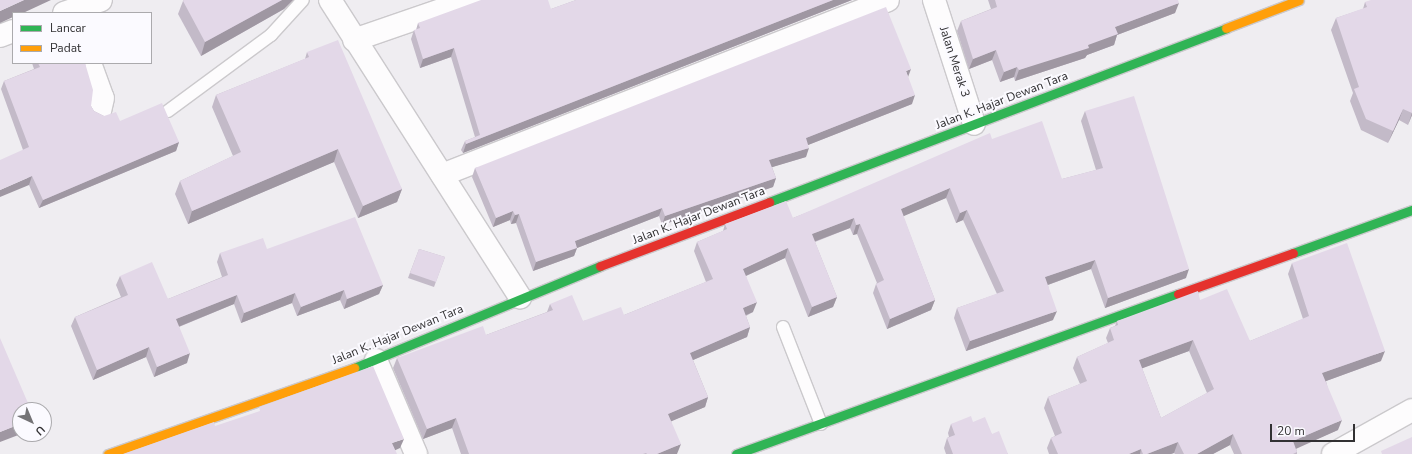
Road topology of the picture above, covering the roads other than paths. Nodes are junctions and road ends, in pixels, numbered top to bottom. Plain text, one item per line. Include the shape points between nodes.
1 (101, 0) edge
2 (304, 0) edge
3 (330, 0) edge
4 (470, 0) edge
5 (888, 0) edge
6 (934, 0) edge
7 (1299, 0) edge
8 (70, 12) edge
9 (12, 31) edge
10 (0, 36) edge
11 (354, 40) junction
12 (90, 64) edge
13 (168, 110) dead end
14 (100, 111) dead end
15 (974, 124) junction
16 (442, 175) junction
17 (1412, 210) edge
18 (520, 297) junction
19 (783, 327) dead end
20 (376, 360) junction
21 (1412, 410) edge
22 (821, 424) junction
23 (744, 453) edge
24 (108, 454) edge
25 (416, 454) edge
26 (1333, 454) edge

1 - 8 street
2 - 13 lane via 271,35
3 - 11 street
4 - 11 street
5 - 16 street
6 - 15 street, Jalan Merak 3
7 - 15 street, Jalan K. Hajar Dewan Tara
9 - 10 street
11 - 16 street
12 - 14 street via 102,98
15 - 18 street, Jalan K. Hajar Dewan Tara
16 - 18 street
17 - 22 street
18 - 20 street, Jalan K. Hajar Dewan Tara
19 - 22 lane
20 - 24 street, Jalan K. Hajar Dewan Tara
20 - 25 street
21 - 26 street
22 - 23 street

